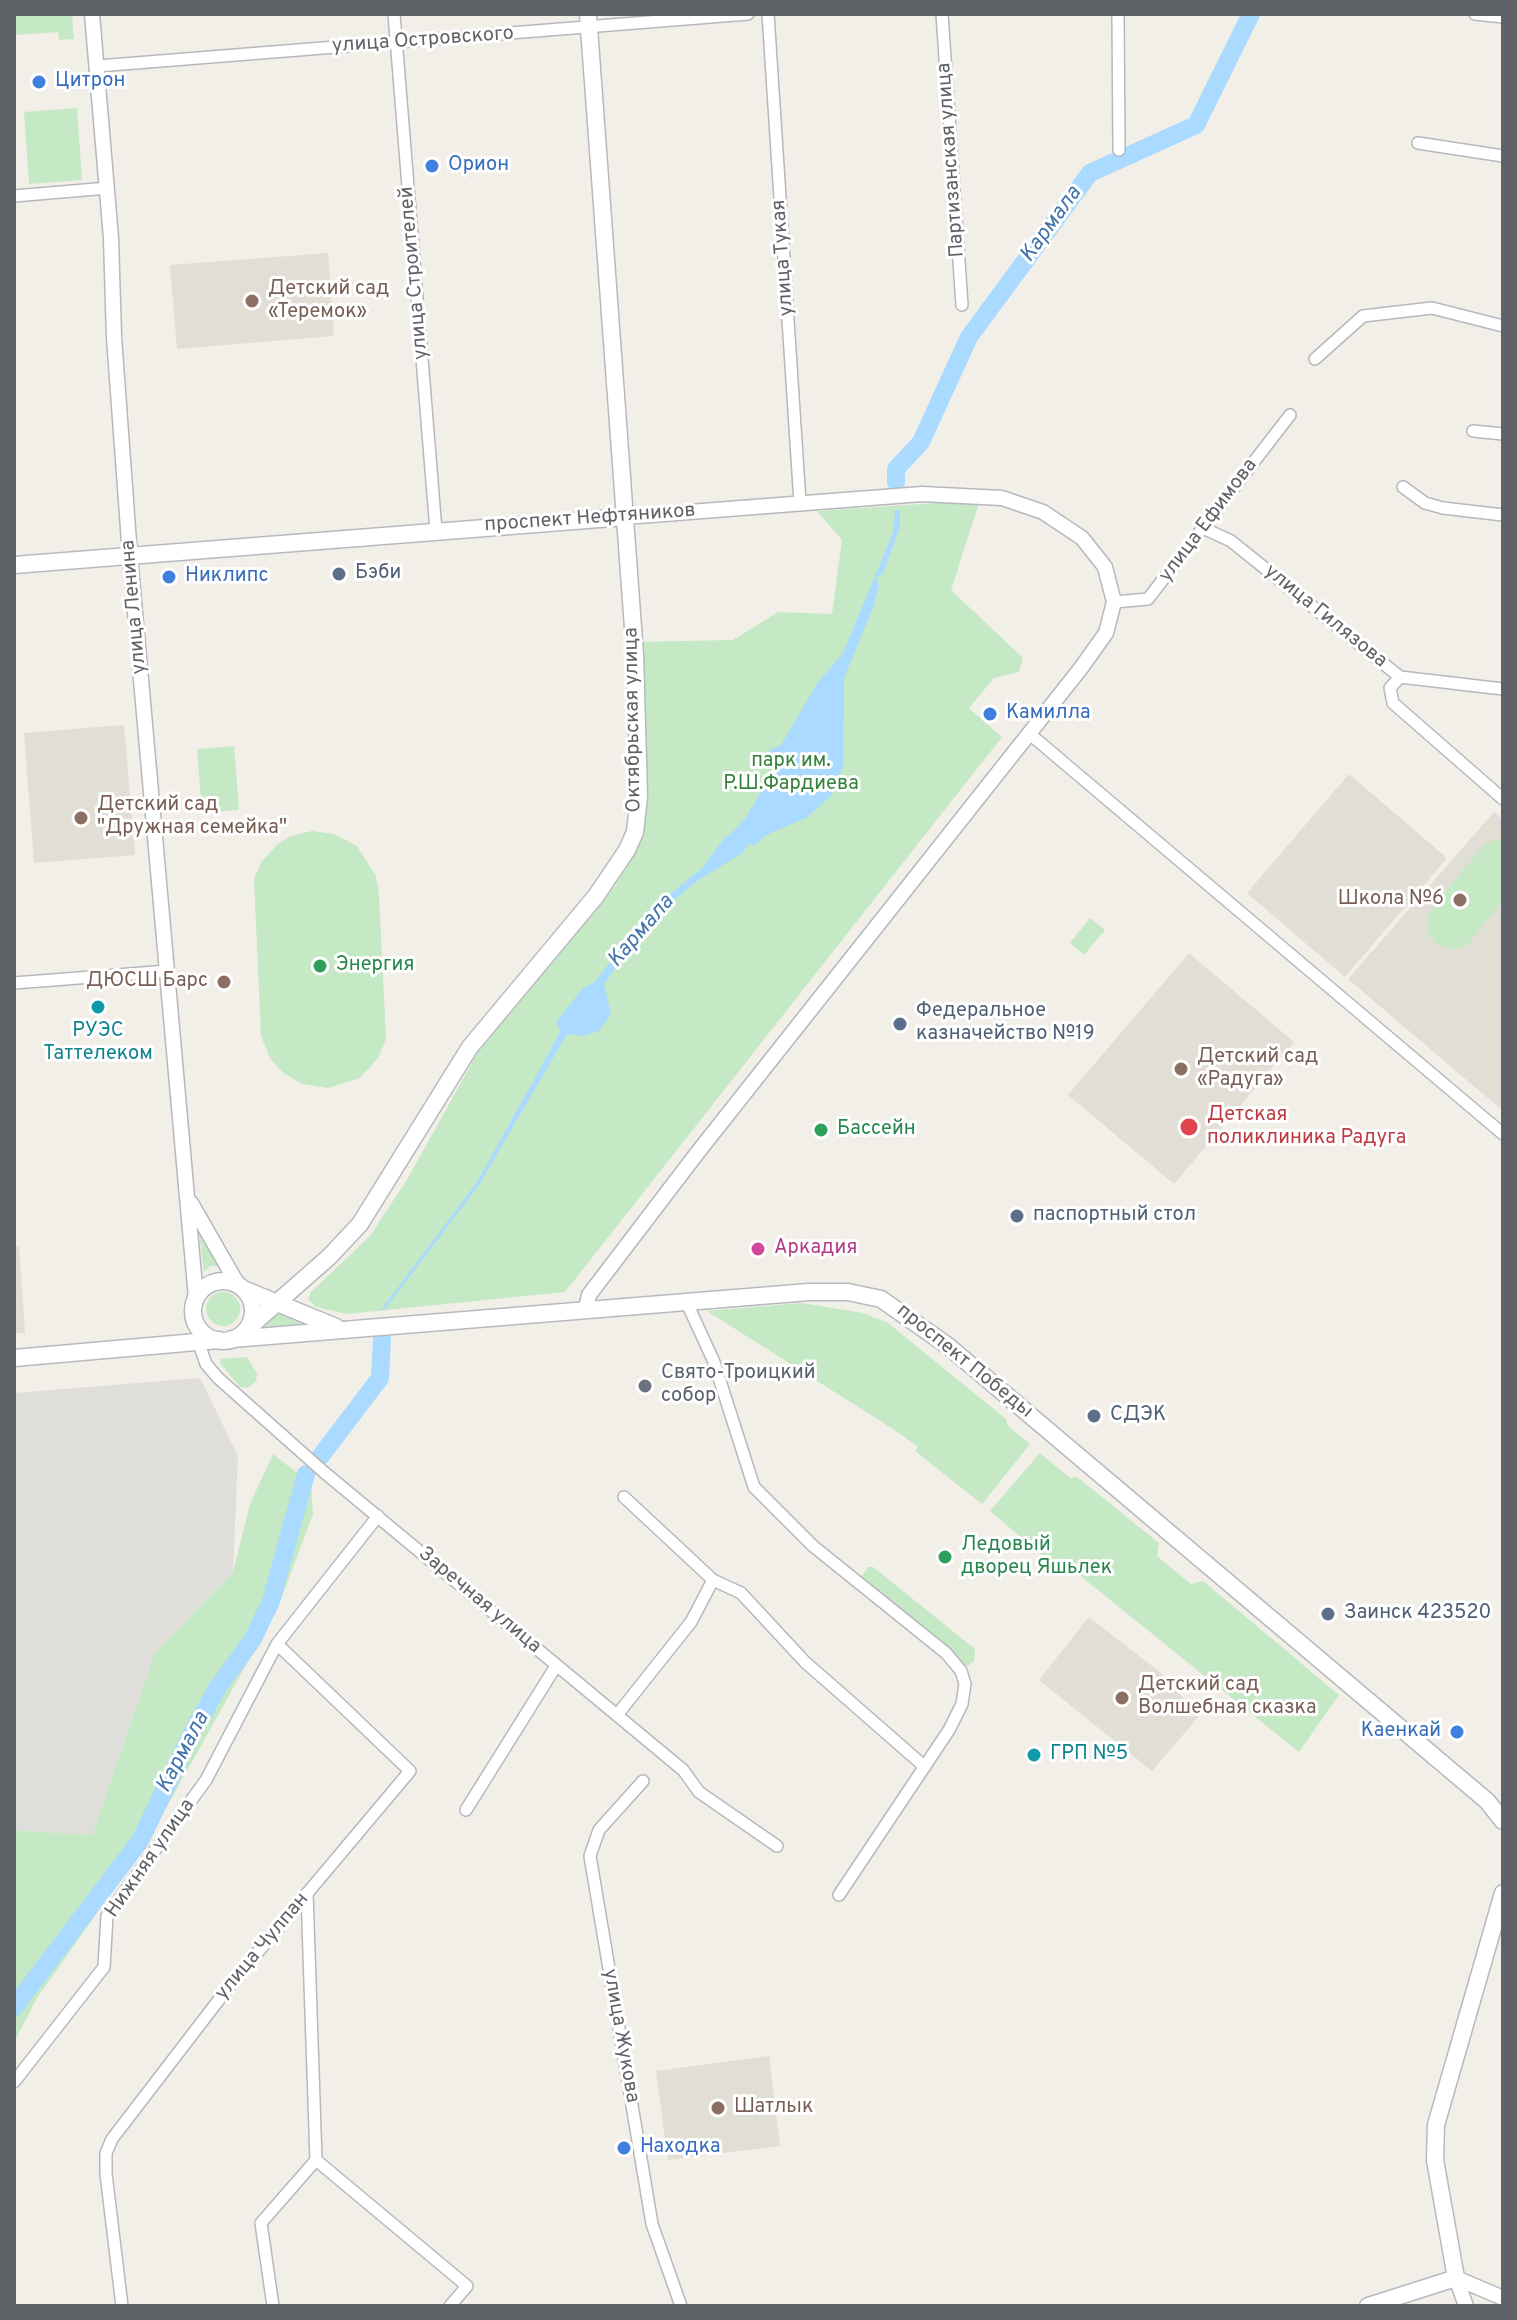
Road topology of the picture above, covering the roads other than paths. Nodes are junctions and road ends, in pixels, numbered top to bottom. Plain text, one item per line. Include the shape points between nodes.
1 (92, 14) edge
2 (394, 14) edge
3 (748, 14) edge
4 (768, 14) edge
5 (942, 14) edge
6 (1118, 14) edge
7 (1475, 14) edge
8 (1503, 17) edge
9 (589, 21) edge
10 (397, 43) junction
11 (98, 66) junction
12 (1418, 143) dead end
13 (1119, 150) dead end
14 (1503, 156) edge
15 (108, 188) junction
16 (14, 196) edge
17 (962, 305) dead end
18 (1503, 326) edge
19 (1315, 359) dead end
20 (1290, 415) dead end
21 (1473, 431) dead end
22 (1503, 434) edge
23 (1403, 487) dead end
24 (800, 503) junction
25 (1503, 515) edge
26 (625, 517) junction
27 (1203, 528) junction
28 (436, 531) junction
29 (130, 556) junction
30 (14, 565) edge
31 (1114, 602) junction
32 (1400, 677) junction
33 (1503, 689) edge
34 (1031, 735) junction
35 (1503, 799) edge
36 (168, 971) junction
37 (14, 983) edge
38 (1503, 1134) edge
39 (189, 1199) junction
40 (241, 1287) junction
41 (196, 1298) junction
42 (686, 1301) junction
43 (277, 1304) junction
44 (586, 1308) junction
45 (195, 1322) junction
46 (247, 1329) junction
47 (341, 1329) junction
48 (225, 1340) junction
49 (198, 1341) junction
50 (175, 1342) junction
51 (14, 1358) edge
52 (624, 1497) dead end
53 (378, 1516) junction
54 (713, 1580) junction
55 (277, 1644) junction
56 (556, 1666) junction
57 (617, 1715) junction
58 (925, 1767) junction
59 (643, 1781) dead end
60 (466, 1810) dead end
61 (1503, 1821) edge
62 (777, 1846) dead end
63 (307, 1893) junction
64 (1503, 1893) edge
65 (839, 1895) dead end
66 (14, 2082) edge
67 (316, 2160) junction
68 (1456, 2278) junction
69 (1503, 2298) edge
70 (122, 2306) edge
71 (273, 2306) edge
72 (450, 2306) edge
73 (681, 2306) edge
74 (1368, 2306) edge
75 (1466, 2306) edge

1 - 11 street, улица Ленина
2 - 10 street, улица Строителей
3 - 9 street, улица Островского
4 - 24 street, улица Тукая
5 - 17 street, Партизанская улица
6 - 13 street
7 - 8 street
9 - 10 street, улица Островского
9 - 26 main road, Октябрьская улица
10 - 11 street, улица Островского
10 - 28 street, улица Строителей
11 - 15 street, улица Ленина
12 - 14 street
15 - 16 street
15 - 29 street, улица Ленина
18 - 19 street via 1432,308 1363,316
20 - 27 street, улица Ефимова
21 - 22 street
23 - 25 street via 1425,503
24 - 26 street, проспект Нефтяников
24 - 31 street, проспект Нефтяников via 922,494 1002,498 1043,512 1082,538 1105,567
26 - 28 main road, проспект Нефтяников
26 - 43 main road, Октябрьская улица via 639,797 627,850 596,896 470,1047 360,1224
27 - 31 street, улица Ефимова via 1148,599
27 - 32 street, улица Гилязова via 1231,541
28 - 29 main road, проспект Нефтяников
29 - 30 main road, проспект Нефтяников
29 - 36 street, улица Ленина
31 - 34 street via 1102,640
32 - 33 street, улица Гилязова
32 - 35 street via 1389,691 1404,715
34 - 38 street
34 - 44 street via 698,1152 589,1295
36 - 37 street
36 - 39 street, улица Ленина
39 - 40 street
39 - 41 street, улица Ленина
40 - 41 main road via 214,1282
40 - 43 main road
40 - 46 main road via 253,1311
41 - 45 main road
42 - 44 main road, проспект Победы
42 - 58 street via 714,1362 754,1487 813,1546 946,1653 961,1671 965,1696
42 - 61 main road, проспект Победы via 835,1291 893,1304 1467,1785
43 - 46 main road, Октябрьская улица
43 - 47 main road
44 - 47 main road, проспект Победы
45 - 48 main road via 208,1336
45 - 50 main road
46 - 48 main road
47 - 48 main road, проспект Победы
48 - 49 main road, проспект Победы
49 - 50 main road, проспект Победы
49 - 53 street, Заречная улица via 218,1378
50 - 51 main road, проспект Победы
52 - 54 street
53 - 55 street, Нижняя улица
53 - 56 street, Заречная улица
54 - 57 street via 691,1622
54 - 58 street via 741,1593 805,1662
55 - 63 street, улица Чулпан via 410,1771
55 - 66 street, Нижняя улица via 206,1780 107,1916 104,1967
56 - 57 street, Заречная улица
56 - 60 street
57 - 62 street, Заречная улица via 683,1770 699,1792
58 - 65 street
59 - 73 street, улица Жукова via 599,1830 590,1856 652,2224
63 - 67 street
63 - 70 street, улица Чулпан via 112,2139 106,2174
64 - 68 main road via 1436,2125 1435,2160
67 - 71 street via 261,2223
67 - 72 street via 467,2286
68 - 69 street
68 - 74 main road
68 - 75 street

